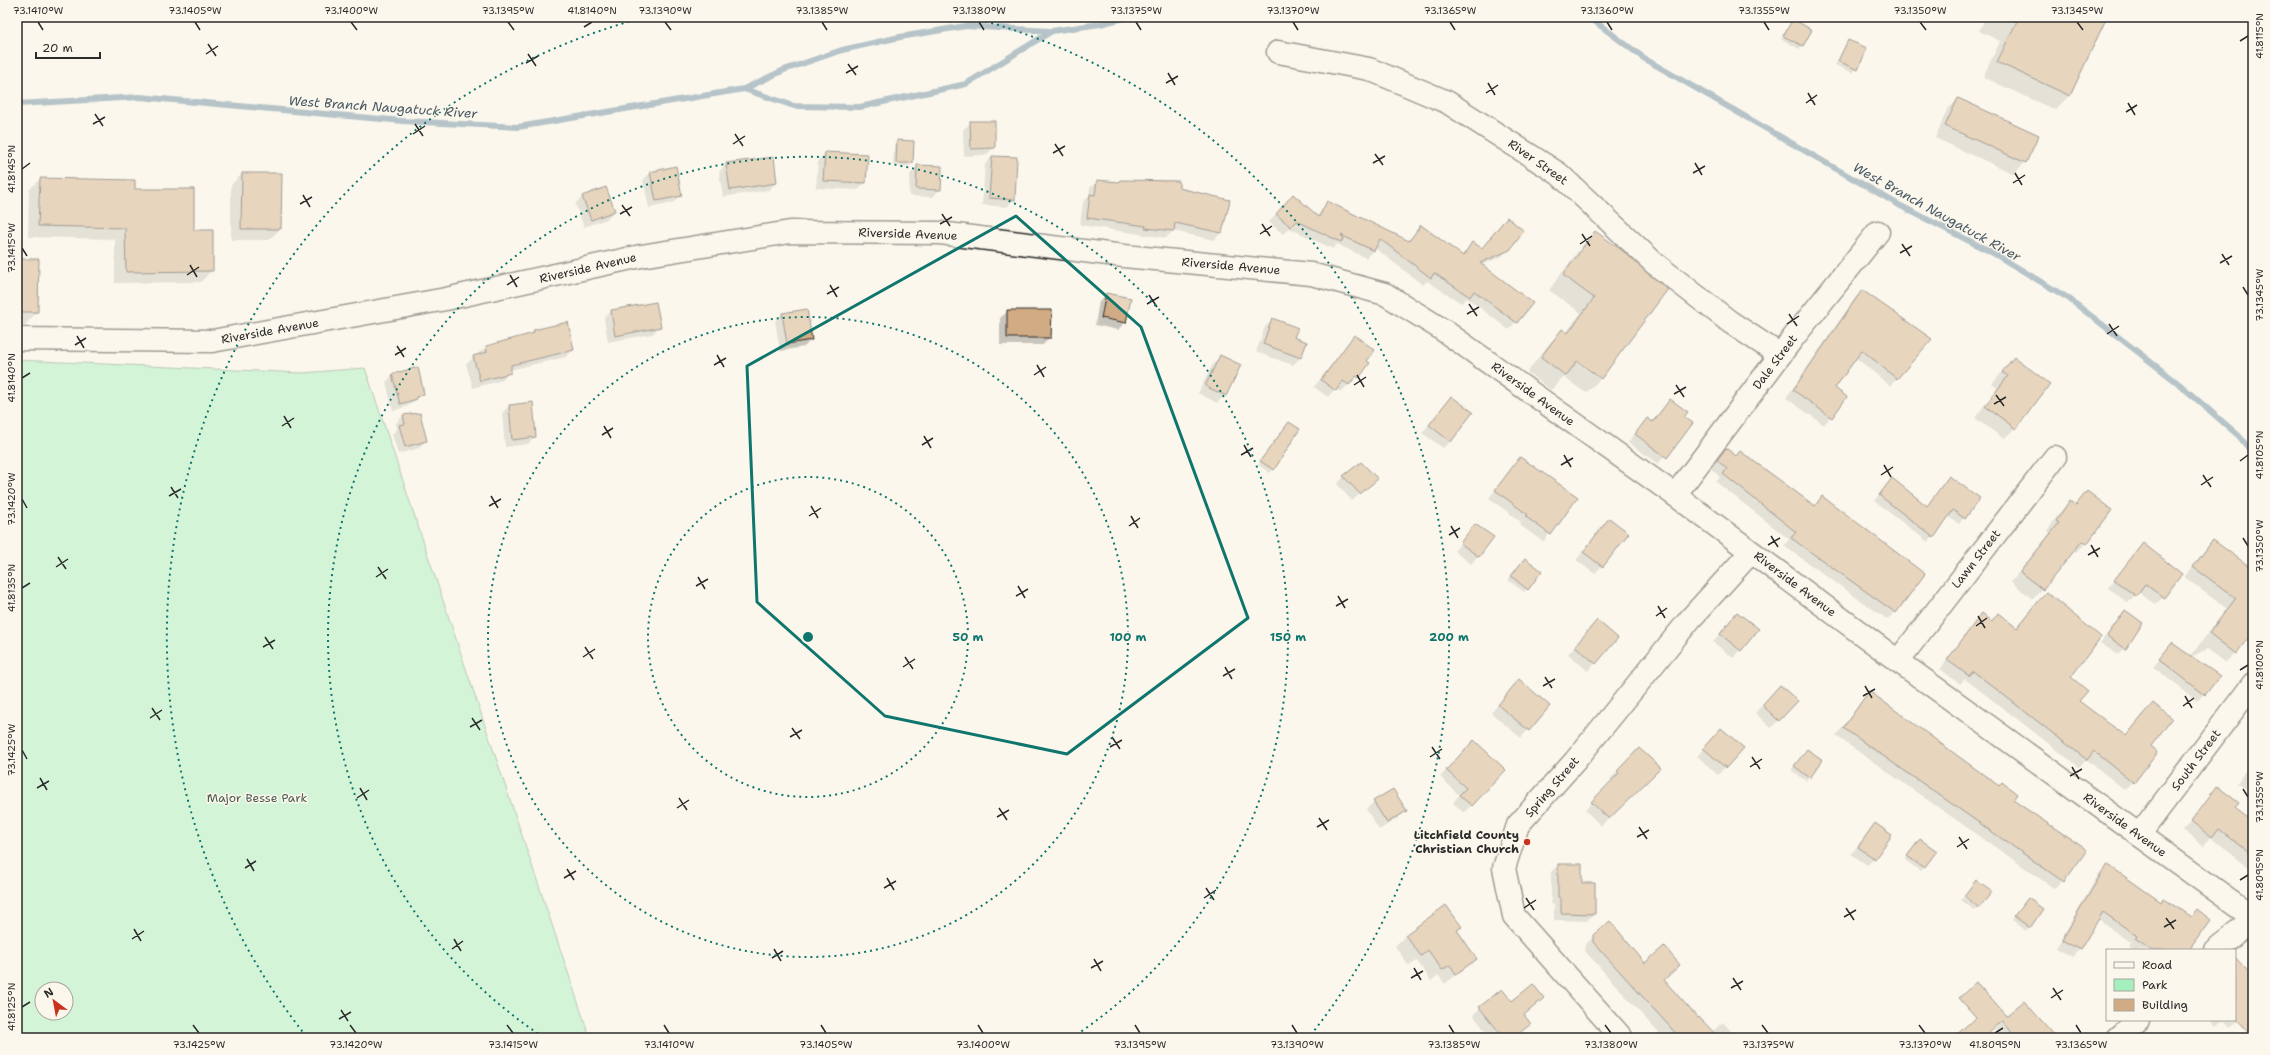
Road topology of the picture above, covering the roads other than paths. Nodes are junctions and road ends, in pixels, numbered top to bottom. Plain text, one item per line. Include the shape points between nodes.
1 (1278, 52) dead end
2 (1878, 232) dead end
3 (17, 339) edge
4 (1780, 355) junction
5 (2055, 457) dead end
6 (1675, 495) junction
7 (1752, 552) junction
8 (1898, 661) junction
9 (2253, 684) edge
10 (2139, 835) junction
11 (2253, 918) edge
12 (2216, 949) edge
13 (2137, 1021) edge
14 (1622, 1038) edge
15 (2117, 1038) edge

1 - 4 street, River Street via 1369,70 1447,102 1559,174 1654,263 1730,322
2 - 4 street, Dale Street
3 - 6 street, Riverside Avenue via 212,341 446,300 641,256 790,232 940,233 1124,256 1311,274 1385,294 1443,330
4 - 6 street, Dale Street
5 - 8 street, Lawn Street
6 - 7 street, Riverside Avenue
7 - 8 street, Riverside Avenue
7 - 14 street, Spring Street via 1691,618 1575,761 1518,824 1504,868 1514,916
8 - 10 street, Riverside Avenue
9 - 10 street, South Street
10 - 11 street, Riverside Avenue
11 - 12 street
13 - 15 street

